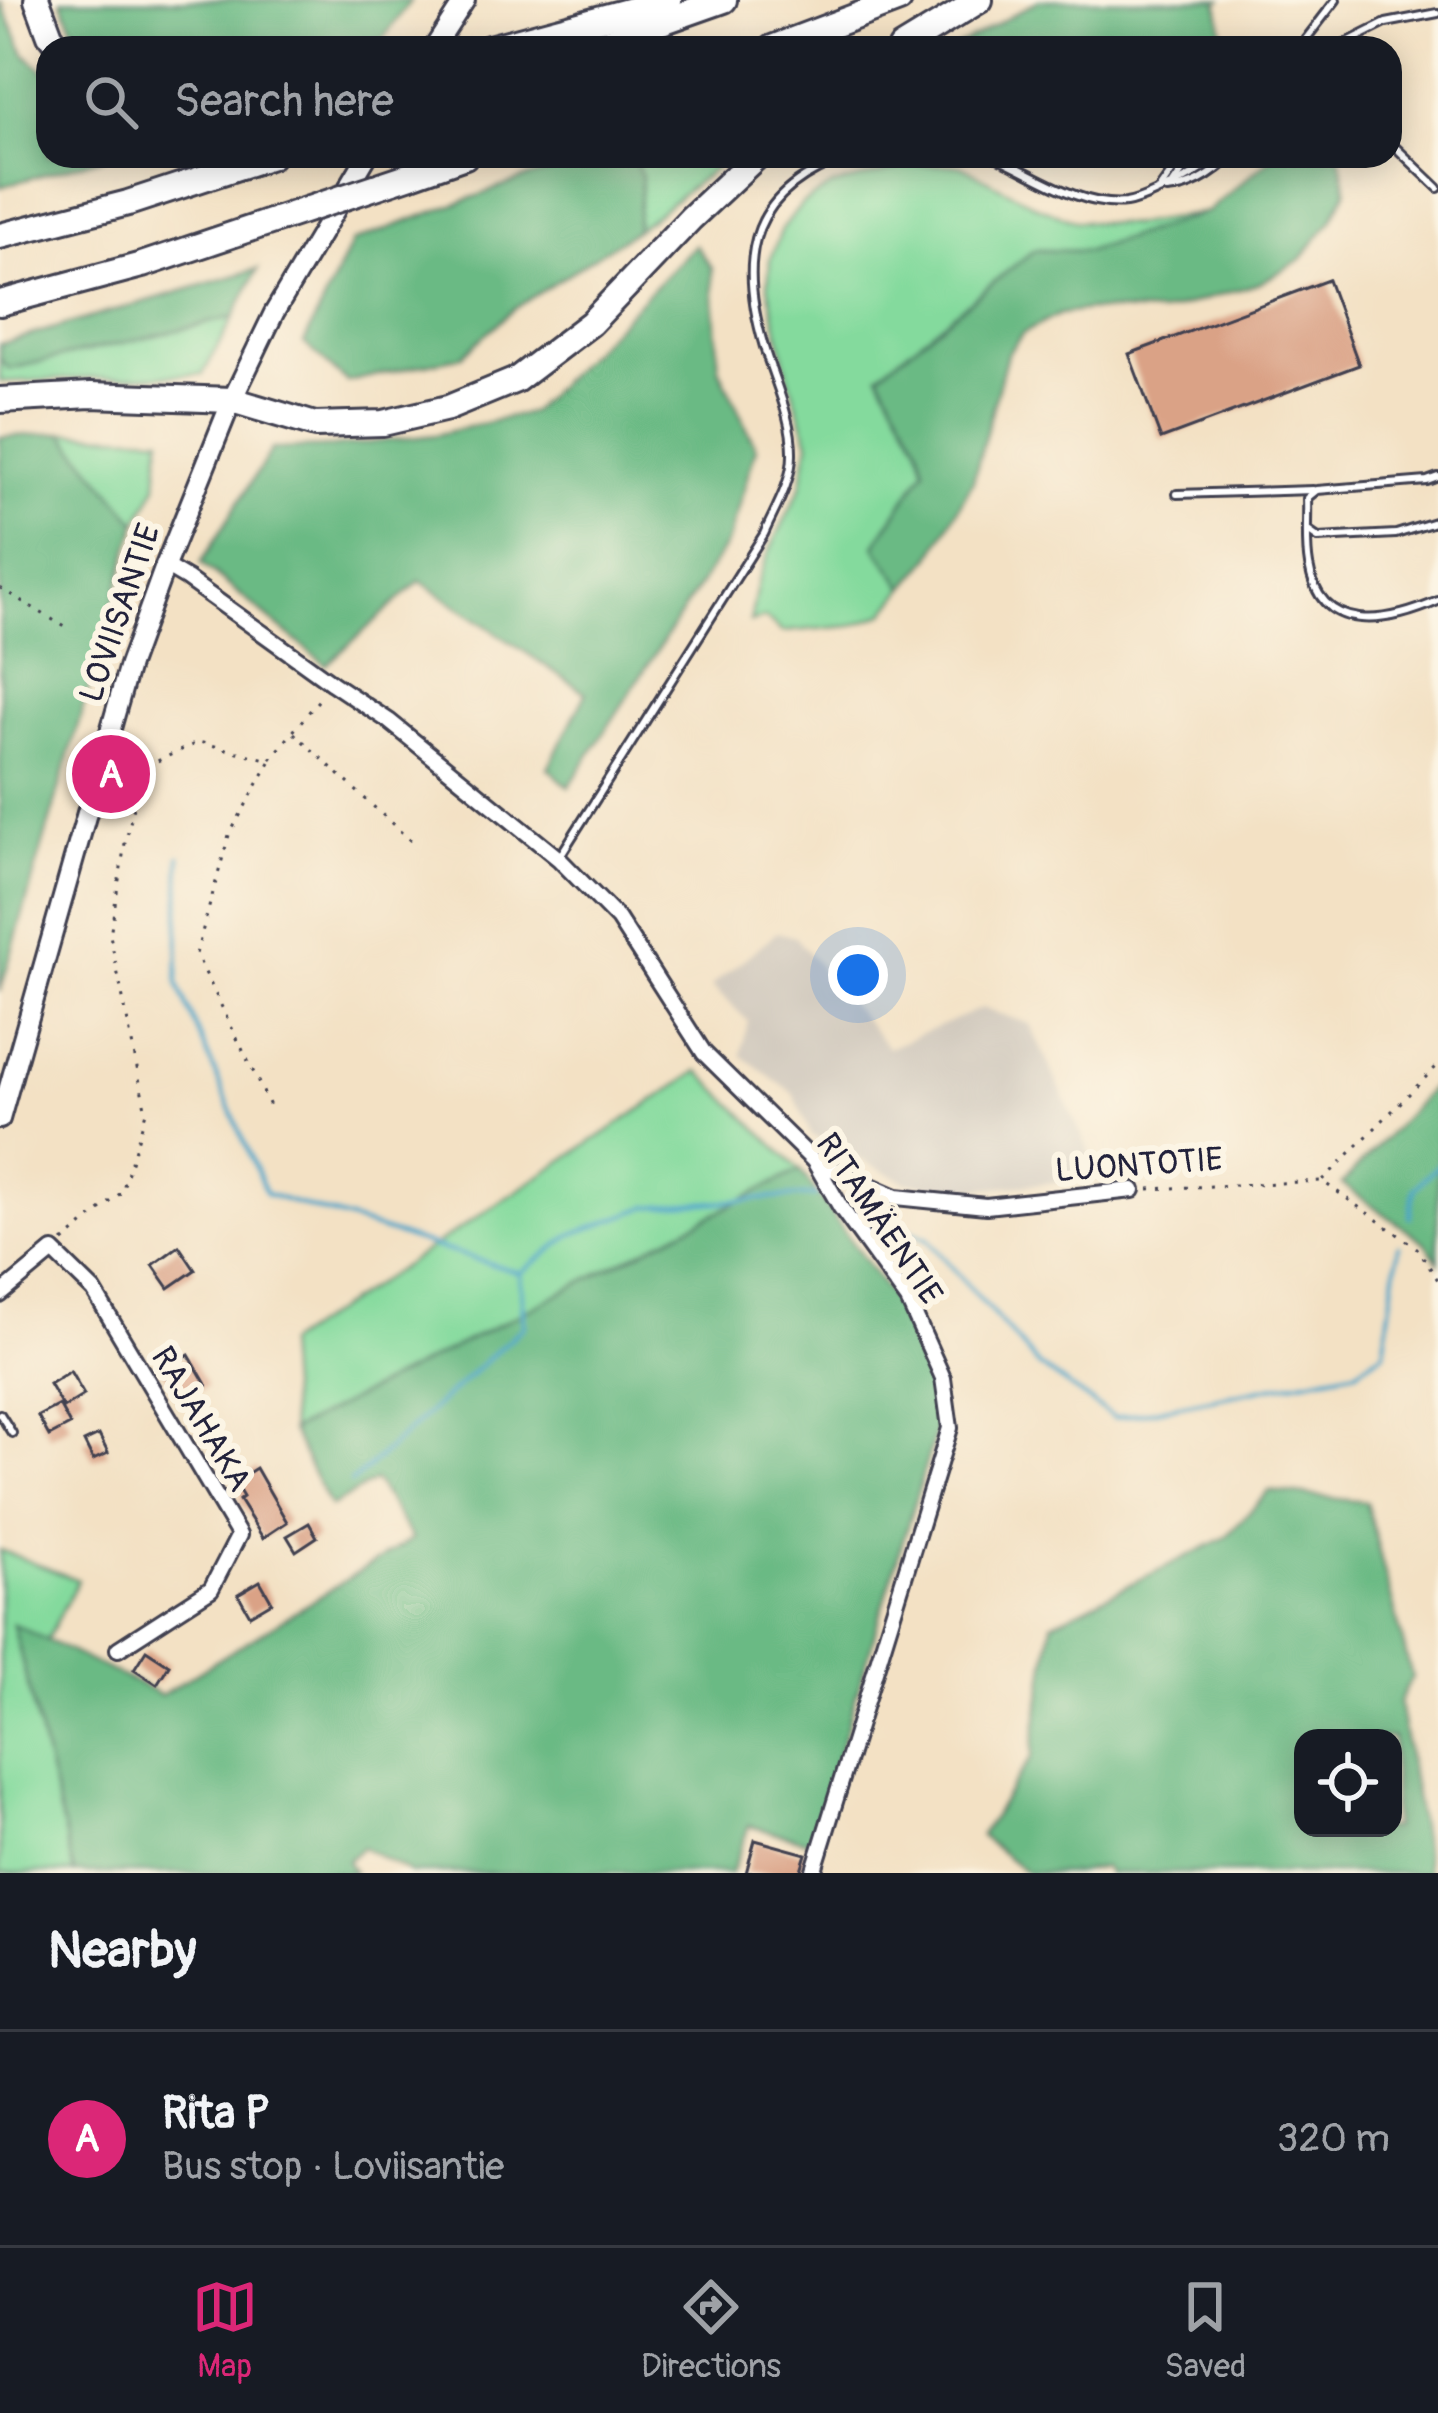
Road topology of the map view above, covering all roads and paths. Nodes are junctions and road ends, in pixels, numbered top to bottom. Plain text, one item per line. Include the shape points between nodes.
1 (37, 0) edge
2 (464, 0) edge
3 (669, 0) edge
4 (724, 0) edge
5 (899, 0) edge
6 (980, 0) edge
7 (1336, 0) edge
8 (1438, 13) edge
9 (51, 36) edge
10 (442, 36) edge
11 (534, 36) edge
12 (623, 36) edge
13 (804, 36) edge
14 (921, 36) edge
15 (1308, 36) edge
16 (1360, 36) edge
17 (1402, 154) edge
18 (234, 168) edge
19 (361, 168) edge
20 (431, 168) edge
21 (744, 168) edge
22 (822, 168) edge
23 (1019, 168) edge
24 (1174, 168) edge
25 (1184, 168) edge
26 (1204, 168) edge
27 (1220, 168) edge
28 (1172, 186) junction
29 (1438, 188) edge
30 (1158, 191) junction
31 (0, 236) edge
32 (0, 303) edge
33 (0, 400) edge
34 (232, 400) junction
35 (1438, 477) edge
36 (1317, 490) junction
37 (1177, 494) dead end
38 (1438, 521) edge
39 (1308, 531) junction
40 (165, 566) junction
41 (0, 588) edge
42 (1438, 601) edge
43 (65, 627) dead end
44 (332, 683) junction
45 (293, 732) junction
46 (271, 760) junction
47 (414, 844) dead end
48 (559, 859) junction
49 (1438, 1064) edge
50 (270, 1106) dead end
51 (0, 1119) edge
52 (814, 1161) junction
53 (1322, 1181) junction
54 (1133, 1190) joint
55 (52, 1251) junction
56 (1438, 1280) edge
57 (0, 1295) edge
58 (0, 1414) edge
59 (12, 1433) dead end
60 (118, 1648) dead end
61 (813, 1873) edge

1 - 9 highway
2 - 10 main road
3 - 11 highway
4 - 12 highway
5 - 13 highway
6 - 14 highway
7 - 15 lane
8 - 16 lane
17 - 29 lane
18 - 31 highway
19 - 34 main road, LOVIISANTIE
20 - 32 highway, bridge via 142,265
21 - 34 highway via 592,323 482,396 349,425 315,425
22 - 48 lane via 777,198 753,250 756,318 793,450 787,481 764,534
23 - 30 lane via 1106,203
24 - 30 lane
25 - 28 lane
26 - 28 lane
27 - 30 lane via 1185,189
28 - 30 lane
33 - 34 highway
34 - 40 main road, LOVIISANTIE
35 - 36 lane
36 - 37 lane
36 - 39 lane via 1307,498
38 - 39 lane via 1396,534 1318,538
39 - 42 lane via 1320,598 1345,617 1395,617
40 - 44 street, RITAMÄENTIE
40 - 51 main road, LOVIISANTIE via 129,664
41 - 43 path
44 - 45 path
44 - 48 street, RITAMÄENTIE
45 - 46 path
45 - 47 path
46 - 50 path via 230,835 196,954
46 - 55 path via 199,742 144,767 110,935 146,1112 122,1192
48 - 52 street, RITAMÄENTIE via 618,919 704,1053
49 - 53 path
52 - 54 street, LUONTOTIE via 896,1197 986,1206
52 - 61 street, RITAMÄENTIE via 908,1300 944,1378 950,1428
53 - 54 path, LUONTOTIE
53 - 56 path via 1417,1248
55 - 57 street
55 - 60 street, RAJAHAKA via 94,1291 239,1535 212,1589
58 - 59 lane

